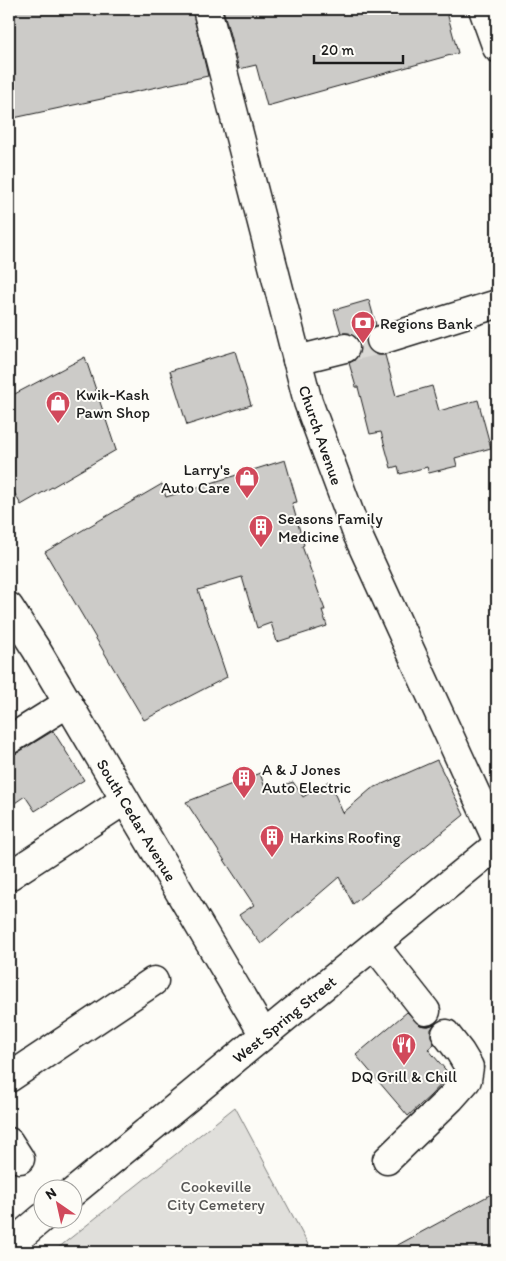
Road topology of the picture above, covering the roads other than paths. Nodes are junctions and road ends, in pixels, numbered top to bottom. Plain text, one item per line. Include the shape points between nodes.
1 (207, 9) edge
2 (483, 9) edge
3 (497, 48) edge
4 (497, 304) edge
5 (381, 340) tunnel mouth
6 (345, 348) tunnel mouth
7 (297, 360) junction
8 (9, 607) edge
9 (68, 703) junction
10 (9, 740) edge
11 (125, 800) junction
12 (497, 840) edge
13 (497, 845) edge
14 (9, 876) edge
15 (374, 945) junction
16 (154, 981) dead end
17 (426, 1011) dead end
18 (446, 1034) dead end
19 (264, 1035) junction
20 (9, 1078) edge
21 (387, 1160) dead end
22 (82, 1185) edge
23 (32, 1226) edge
24 (9, 1246) edge

1 - 7 street, Church Avenue
2 - 3 street
4 - 5 street
6 - 7 street
7 - 12 street, Church Avenue via 308,402 358,536
8 - 9 street, South Cedar Avenue
9 - 10 street
9 - 11 street, South Cedar Avenue
11 - 14 street
11 - 19 street, South Cedar Avenue
13 - 15 street, West Spring Street
15 - 17 street
15 - 19 street, West Spring Street
16 - 20 street
18 - 21 street via 469,1067 467,1080
19 - 22 street, West Spring Street
23 - 24 street

